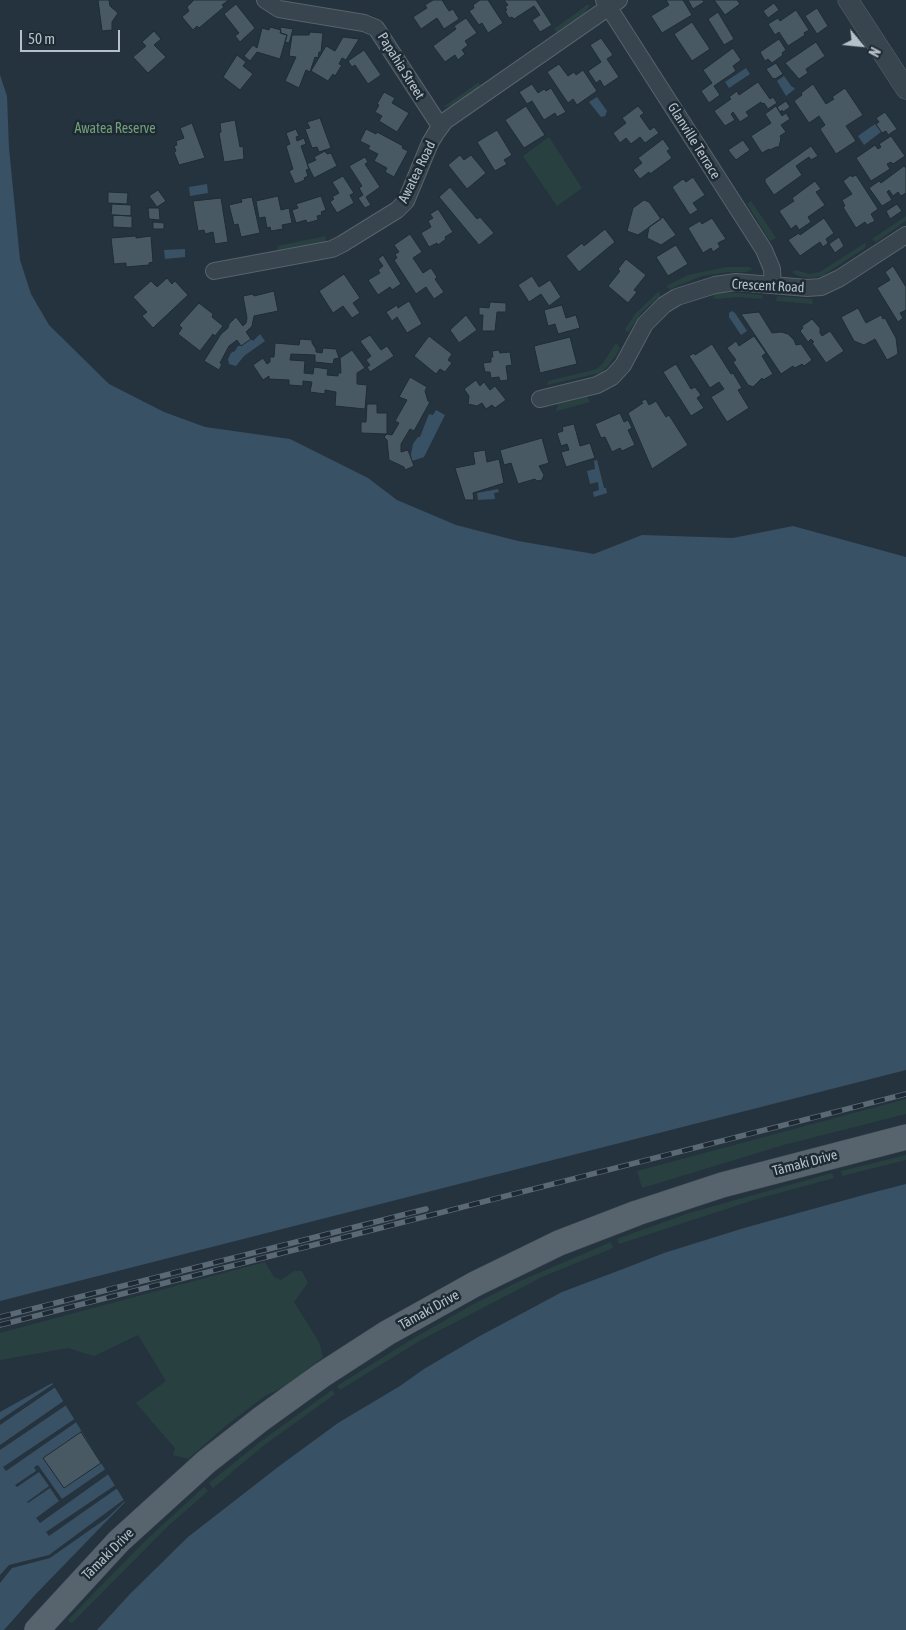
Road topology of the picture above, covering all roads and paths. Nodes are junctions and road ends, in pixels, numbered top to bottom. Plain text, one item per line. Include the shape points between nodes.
1 (265, 0) edge
2 (848, 0) edge
3 (610, 2) edge
4 (906, 89) edge
5 (440, 126) junction
6 (906, 235) edge
7 (214, 271) dead end
8 (773, 285) junction
9 (540, 399) dead end
10 (906, 1137) edge
11 (37, 1630) edge

1 - 5 street, Papahia Street via 279,10 364,22 376,28
2 - 4 street
3 - 5 street, Awatea Road
3 - 8 street, Glanville Terrace via 764,250 772,269
5 - 7 street, Awatea Road via 408,196 397,210 332,249
6 - 8 street, Crescent Road via 827,285 815,288
8 - 9 street, Crescent Road via 726,283 677,297 645,324 624,365 612,377 597,385
10 - 11 main road, Tāmaki Drive via 722,1185 637,1213 559,1243 423,1313 322,1375 206,1462 119,1541

